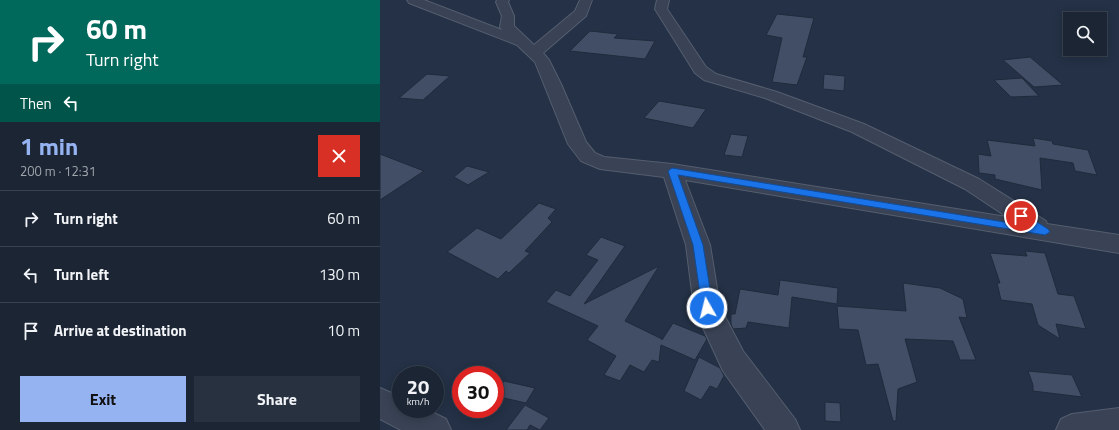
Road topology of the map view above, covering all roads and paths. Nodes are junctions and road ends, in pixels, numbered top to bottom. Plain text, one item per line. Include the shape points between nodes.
1 (413, 0) edge
2 (503, 0) edge
3 (586, 0) edge
4 (663, 0) edge
5 (522, 42) junction
6 (534, 53) junction
7 (672, 171) junction
8 (1045, 232) junction
9 (1119, 244) edge
10 (380, 403) edge
11 (1119, 424) edge
12 (435, 430) edge
13 (784, 430) edge
14 (1072, 430) edge

1 - 5 street
2 - 5 street via 508,16 507,27
3 - 6 street via 581,13
4 - 8 street via 661,9 700,70 710,77 771,95 858,128 972,184
5 - 6 street
6 - 7 street via 542,60 576,144 588,157 600,163
7 - 8 street
7 - 13 street via 698,245 707,308 733,361
8 - 9 street
10 - 12 street
11 - 14 street

